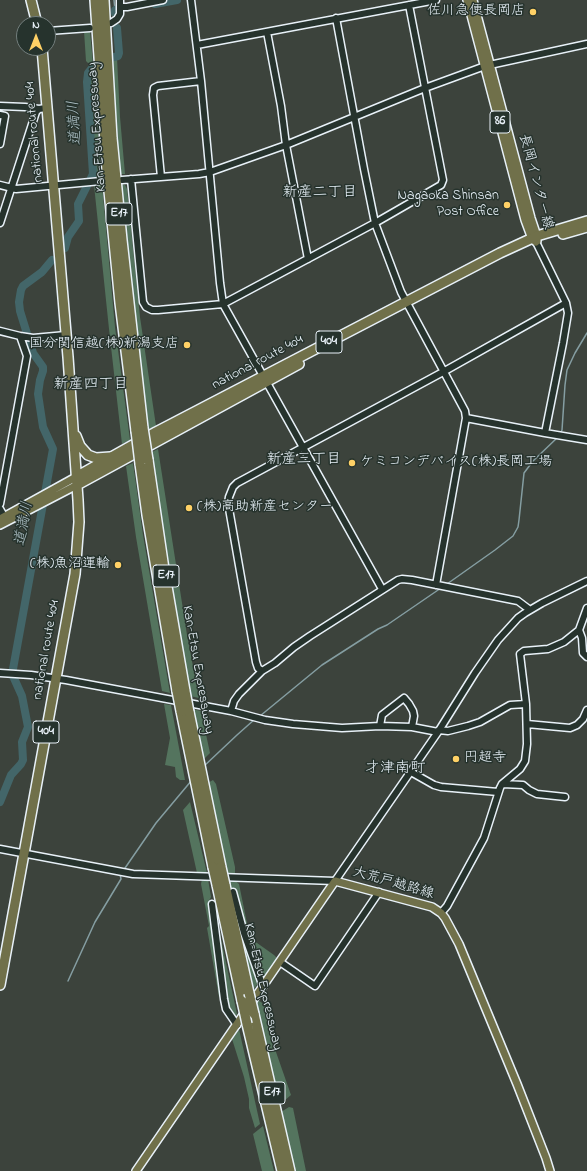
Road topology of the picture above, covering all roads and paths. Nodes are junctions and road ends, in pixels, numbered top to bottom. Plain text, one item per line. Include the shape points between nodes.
1 (31, 0) edge
2 (95, 0) edge
3 (104, 0) edge
4 (163, 0) edge
5 (192, 0) edge
6 (436, 0) edge
7 (467, 0) edge
8 (473, 0) edge
9 (120, 3) edge
10 (409, 5) junction
11 (35, 16) edge
12 (336, 18) junction
13 (112, 23) dead end
14 (90, 28) dead end
15 (56, 31) edge
16 (267, 32) junction
17 (197, 44) junction
18 (587, 44) edge
19 (42, 56) edge
20 (488, 66) junction
21 (201, 81) junction
22 (425, 88) junction
23 (0, 106) edge
24 (43, 108) junction
25 (0, 115) edge
26 (354, 118) junction
27 (0, 144) edge
28 (286, 145) junction
29 (210, 172) junction
30 (161, 177) junction
31 (131, 179) junction
32 (122, 180) dead end
33 (101, 181) dead end
34 (0, 185) edge
35 (53, 185) junction
36 (12, 188) junction
37 (587, 220) edge
38 (0, 223) edge
39 (375, 223) junction
40 (587, 227) edge
41 (535, 239) junction
42 (308, 259) junction
43 (223, 304) junction
44 (407, 304) junction
45 (566, 304) junction
46 (0, 331) edge
47 (66, 335) junction
48 (20, 336) junction
49 (443, 372) junction
50 (266, 379) junction
51 (466, 418) junction
52 (73, 426) junction
53 (140, 429) junction
54 (545, 433) junction
55 (587, 440) edge
56 (304, 448) junction
57 (116, 456) junction
58 (77, 481) junction
59 (0, 504) edge
60 (0, 509) edge
61 (2, 517) edge
62 (0, 526) edge
63 (587, 581) edge
64 (436, 585) junction
65 (382, 589) junction
66 (587, 608) edge
67 (530, 610) junction
68 (579, 630) junction
69 (587, 657) edge
70 (262, 671) junction
71 (0, 674) edge
72 (56, 679) junction
73 (526, 704) junction
74 (587, 710) edge
75 (230, 712) junction
76 (527, 724) junction
77 (380, 726) junction
78 (412, 726) junction
79 (438, 731) junction
80 (197, 767) junction
81 (411, 772) junction
82 (503, 784) junction
83 (498, 792) junction
84 (565, 797) dead end
85 (0, 849) edge
86 (23, 854) junction
87 (217, 867) junction
88 (335, 881) junction
89 (221, 885) junction
90 (233, 892) dead end
91 (379, 892) junction
92 (212, 904) dead end
93 (441, 913) junction
94 (280, 962) junction
95 (0, 985) edge
96 (263, 987) junction
97 (237, 1025) junction
98 (136, 1171) edge
99 (282, 1171) edge
100 (290, 1171) edge
101 (550, 1171) edge

1 - 11 highway
2 - 53 highway, Kan-Etsu Expressway / E17 via 107,171 121,311
3 - 53 highway, Kan-Etsu Expressway / E17 via 112,130
4 - 9 street via 127,7
5 - 17 street
6 - 10 street
7 - 20 main road, 長岡インター線 / 86
8 - 20 main road, 長岡インター線 / 86
9 - 13 street via 120,14
10 - 12 street
10 - 22 street
12 - 16 street
12 - 26 street
14 - 15 street
16 - 17 street
16 - 28 street
17 - 21 street
18 - 20 street
19 - 24 highway, national route 404 / 404
20 - 22 street
20 - 41 main road, 長岡インター線 / 86 via 526,220
21 - 29 street
21 - 30 street via 154,88
22 - 26 street
22 - 39 street via 443,180 441,185
23 - 24 street
24 - 35 highway, national route 404 / 404
24 - 36 street via 36,112
25 - 27 street via 5,116
26 - 28 street
26 - 39 street
28 - 29 street
28 - 42 street
29 - 30 street
29 - 43 street
30 - 31 street
31 - 32 street
31 - 43 street via 143,302 146,307 158,310
33 - 35 street
34 - 36 street
35 - 36 street
35 - 47 highway, national route 404 / 404
36 - 38 street
37 - 41 highway, national route 404 / 404
39 - 42 street
39 - 44 street
40 - 41 highway, national route 404 / 404
41 - 44 highway, national route 404 / 404 via 493,256
41 - 45 street
42 - 43 street
43 - 50 street
44 - 49 street
44 - 50 highway, national route 404 / 404
45 - 49 street
45 - 54 street via 568,313
46 - 48 street
47 - 48 street via 33,338
47 - 52 highway, national route 404 / 404
48 - 59 street via 27,356
49 - 51 street
49 - 56 street
50 - 56 street
50 - 57 highway, national route 404 / 404 via 156,432
50 - 58 highway, national route 404 / 404
51 - 54 street
51 - 64 street
52 - 57 highway via 80,446 88,455 96,458
52 - 58 highway, national route 404 / 404
53 - 80 highway, Kan-Etsu Expressway / E17, bridge via 162,555 181,691
54 - 55 street
56 - 65 street
56 - 70 street via 237,483 229,497 256,662
57 - 58 highway, national route 404 / 404
58 - 61 main road
58 - 62 main road
58 - 72 highway, national route 404 / 404 via 79,522 75,574
60 - 61 street
63 - 67 street
64 - 65 street via 402,579
64 - 67 street via 518,601
65 - 70 street
66 - 68 street
67 - 79 street via 518,618 498,640
68 - 69 street via 583,653
68 - 73 street via 554,647 522,652 520,657
70 - 75 street via 239,694
71 - 72 street
72 - 75 street
72 - 86 highway, national route 404 / 404
73 - 76 street
73 - 79 street via 504,707 480,722 468,726
74 - 76 street via 583,720 570,728
75 - 77 street via 265,720 313,726
76 - 82 street via 525,761
77 - 78 street
77 - 78 street via 382,715 404,698 413,711
78 - 79 street
79 - 81 street
80 - 87 highway, Kan-Etsu Expressway / E17 via 205,792
80 - 87 highway, Kan-Etsu Expressway / E17 via 199,799
81 - 83 street via 441,787
81 - 88 street
82 - 83 street
82 - 84 street via 523,785 537,794
83 - 93 street via 484,838
85 - 86 street
86 - 88 street via 134,874
86 - 95 highway, national route 404 / 404
87 - 89 highway, Kan-Etsu Expressway / E17, bridge
88 - 91 main road, 大荒戸越路線
88 - 94 main road, 大荒戸越路線
89 - 99 highway, Kan-Etsu Expressway / E17, bridge via 242,1001
89 - 100 highway, Kan-Etsu Expressway / E17, bridge
90 - 96 street
91 - 93 main road, 大荒戸越路線 via 432,907
91 - 94 street via 315,986
92 - 97 street via 226,1009
93 - 101 main road, 大荒戸越路線 via 452,928 461,948 532,1120
94 - 96 main road, 大荒戸越路線
96 - 97 main road, 大荒戸越路線
97 - 98 main road, 大荒戸越路線

